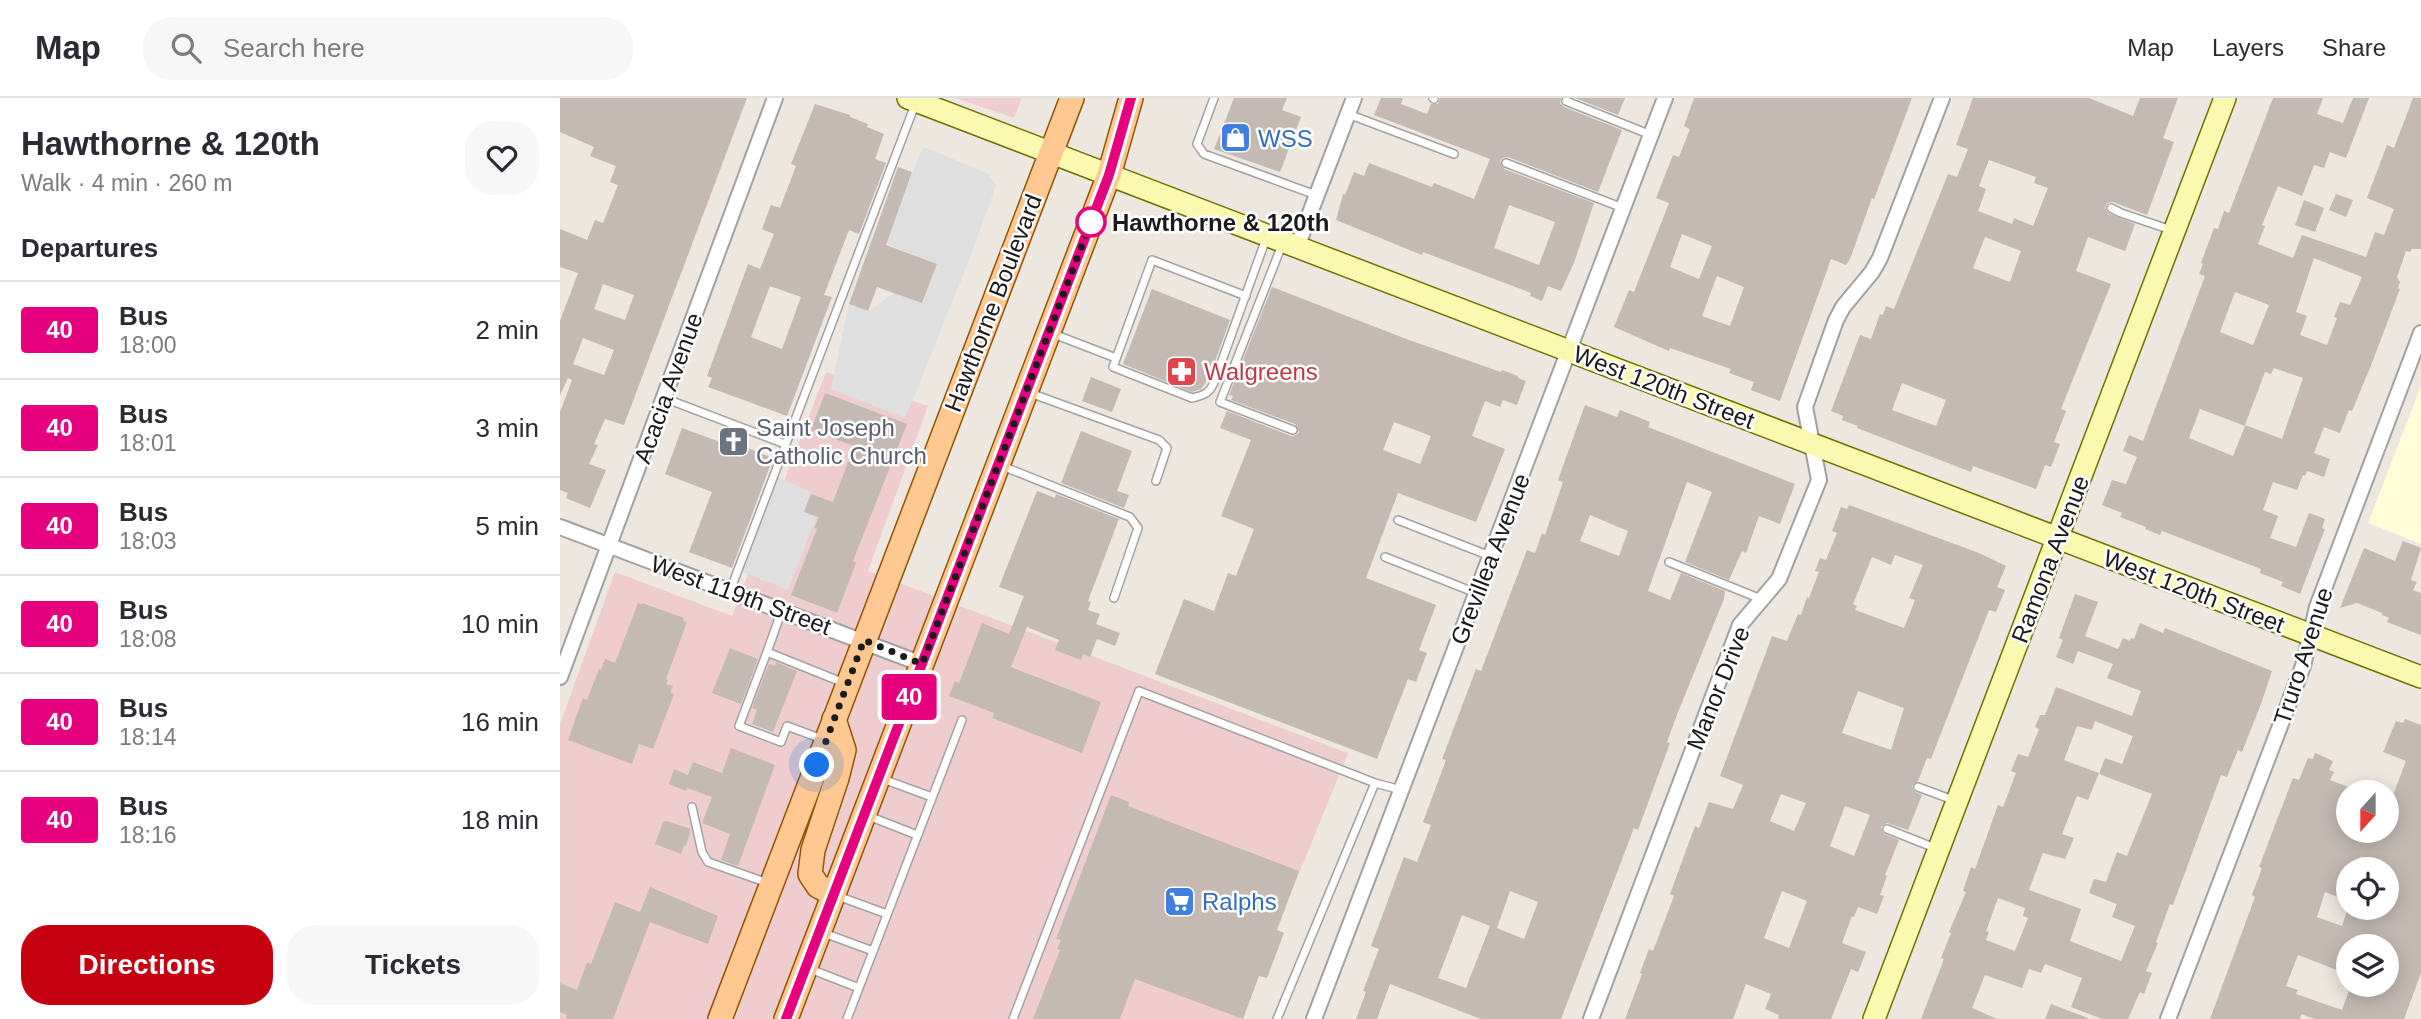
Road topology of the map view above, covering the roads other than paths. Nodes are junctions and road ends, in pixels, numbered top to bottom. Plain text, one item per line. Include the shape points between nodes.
1 (775, 98) edge
2 (1072, 98) edge
3 (1130, 98) edge
4 (1214, 98) edge
5 (1354, 98) edge
6 (1665, 98) edge
7 (1942, 98) edge
8 (2225, 98) edge
9 (912, 100) edge
10 (1566, 100) dead end
11 (1348, 114) junction
12 (1651, 135) junction
13 (1051, 153) junction
14 (1454, 154) dead end
15 (1506, 163) dead end
16 (1109, 175) junction
17 (1317, 195) junction
18 (1623, 208) junction
19 (2111, 208) dead end
20 (2174, 231) junction
21 (1283, 242) junction
22 (1246, 296) junction
23 (1049, 332) junction
24 (2421, 333) edge
25 (1569, 351) junction
26 (1116, 358) junction
27 (1026, 392) junction
28 (664, 397) junction
29 (1293, 430) dead end
30 (785, 444) junction
31 (1814, 444) junction
32 (998, 465) junction
33 (1156, 481) dead end
34 (1398, 520) dead end
35 (560, 527) edge
36 (2057, 539) junction
37 (610, 546) junction
38 (1491, 556) junction
39 (1385, 557) dead end
40 (1669, 562) dead end
41 (730, 591) junction
42 (1476, 593) junction
43 (1114, 598) dead end
44 (1762, 600) junction
45 (782, 610) junction
46 (2311, 635) junction
47 (864, 640) junction
48 (766, 652) junction
49 (922, 664) junction
50 (560, 677) edge
51 (2421, 677) edge
52 (848, 684) junction
53 (834, 719) junction
54 (962, 720) dead end
55 (826, 741) junction
56 (878, 777) junction
57 (1375, 783) junction
58 (1917, 787) dead end
59 (1401, 790) junction
60 (932, 797) junction
61 (1957, 802) junction
62 (692, 807) dead end
63 (864, 815) junction
64 (1887, 829) dead end
65 (917, 835) junction
66 (1939, 850) junction
67 (772, 884) junction
68 (833, 894) junction
69 (887, 914) junction
70 (820, 931) junction
71 (873, 951) junction
72 (806, 967) junction
73 (859, 988) junction
74 (720, 1019) edge
75 (786, 1019) edge
76 (847, 1019) edge
77 (1013, 1019) edge
78 (1278, 1019) edge
79 (1314, 1019) edge
80 (1591, 1019) edge
81 (1874, 1019) edge
82 (2168, 1019) edge

1 - 28 street, Acacia Avenue
2 - 13 main road, Hawthorne Boulevard
3 - 16 main road
4 - 17 lane via 1197,144 1205,153
5 - 11 street
6 - 12 street, Grevillea Avenue
7 - 31 street, Manor Drive via 1880,258 1836,320 1805,407
8 - 20 main road, Ramona Avenue
9 - 13 main road, West 120th Street
9 - 30 lane
10 - 12 lane
11 - 14 lane
11 - 17 street
12 - 18 street, Grevillea Avenue
13 - 16 main road, West 120th Street
13 - 47 main road, Hawthorne Boulevard
15 - 18 lane
16 - 21 main road, West 120th Street
16 - 23 main road
17 - 21 street
18 - 25 street, Grevillea Avenue
19 - 20 lane
20 - 36 main road, Ramona Avenue
21 - 22 lane
21 - 25 main road, West 120th Street
21 - 29 lane via 1220,402
22 - 26 lane via 1153,260
22 - 26 lane via 1212,388 1205,395 1192,398 1113,367
23 - 26 lane
23 - 27 main road
24 - 46 street, Truro Avenue via 2317,607
25 - 31 main road, West 120th Street
25 - 38 street, Grevillea Avenue
27 - 32 main road
27 - 33 lane via 1159,440 1167,448
28 - 30 lane
28 - 37 street, Acacia Avenue
30 - 41 lane
31 - 36 main road, West 120th Street
31 - 44 street, Manor Drive via 1819,480 1779,579
32 - 43 lane via 1130,517 1138,528
32 - 49 main road
34 - 38 lane
35 - 37 street, West 119th Street
36 - 46 main road, West 120th Street
36 - 61 main road, Ramona Avenue
37 - 41 street, West 119th Street
37 - 50 street, Acacia Avenue
38 - 42 street, Grevillea Avenue
39 - 42 lane
40 - 44 lane
41 - 45 street, West 119th Street
42 - 59 street, Grevillea Avenue
44 - 80 street, Manor Drive via 1740,625
45 - 47 street, West 119th Street
45 - 48 lane
46 - 51 main road, West 120th Street
46 - 82 street, Truro Avenue
47 - 49 street, West 119th Street
47 - 52 main road, Hawthorne Boulevard
48 - 52 lane
48 - 55 lane via 739,726 781,743 787,726
49 - 56 main road
52 - 53 main road, Hawthorne Boulevard
53 - 55 main road, Hawthorne Boulevard
53 - 68 main road via 844,750 810,874 818,886
54 - 60 lane
55 - 67 main road, Hawthorne Boulevard
56 - 60 lane
56 - 63 main road
57 - 59 lane
57 - 77 lane via 1139,691
57 - 78 lane
58 - 61 lane
59 - 79 street, Grevillea Avenue
60 - 65 lane
61 - 66 main road, Ramona Avenue
62 - 67 lane via 708,862
63 - 65 lane
63 - 68 main road
64 - 66 lane
65 - 69 lane
66 - 81 main road, Ramona Avenue
67 - 74 main road, Hawthorne Boulevard
68 - 69 lane
68 - 70 main road
69 - 71 lane
70 - 71 lane
70 - 72 main road
71 - 73 lane
72 - 73 lane
72 - 75 main road
73 - 76 lane

